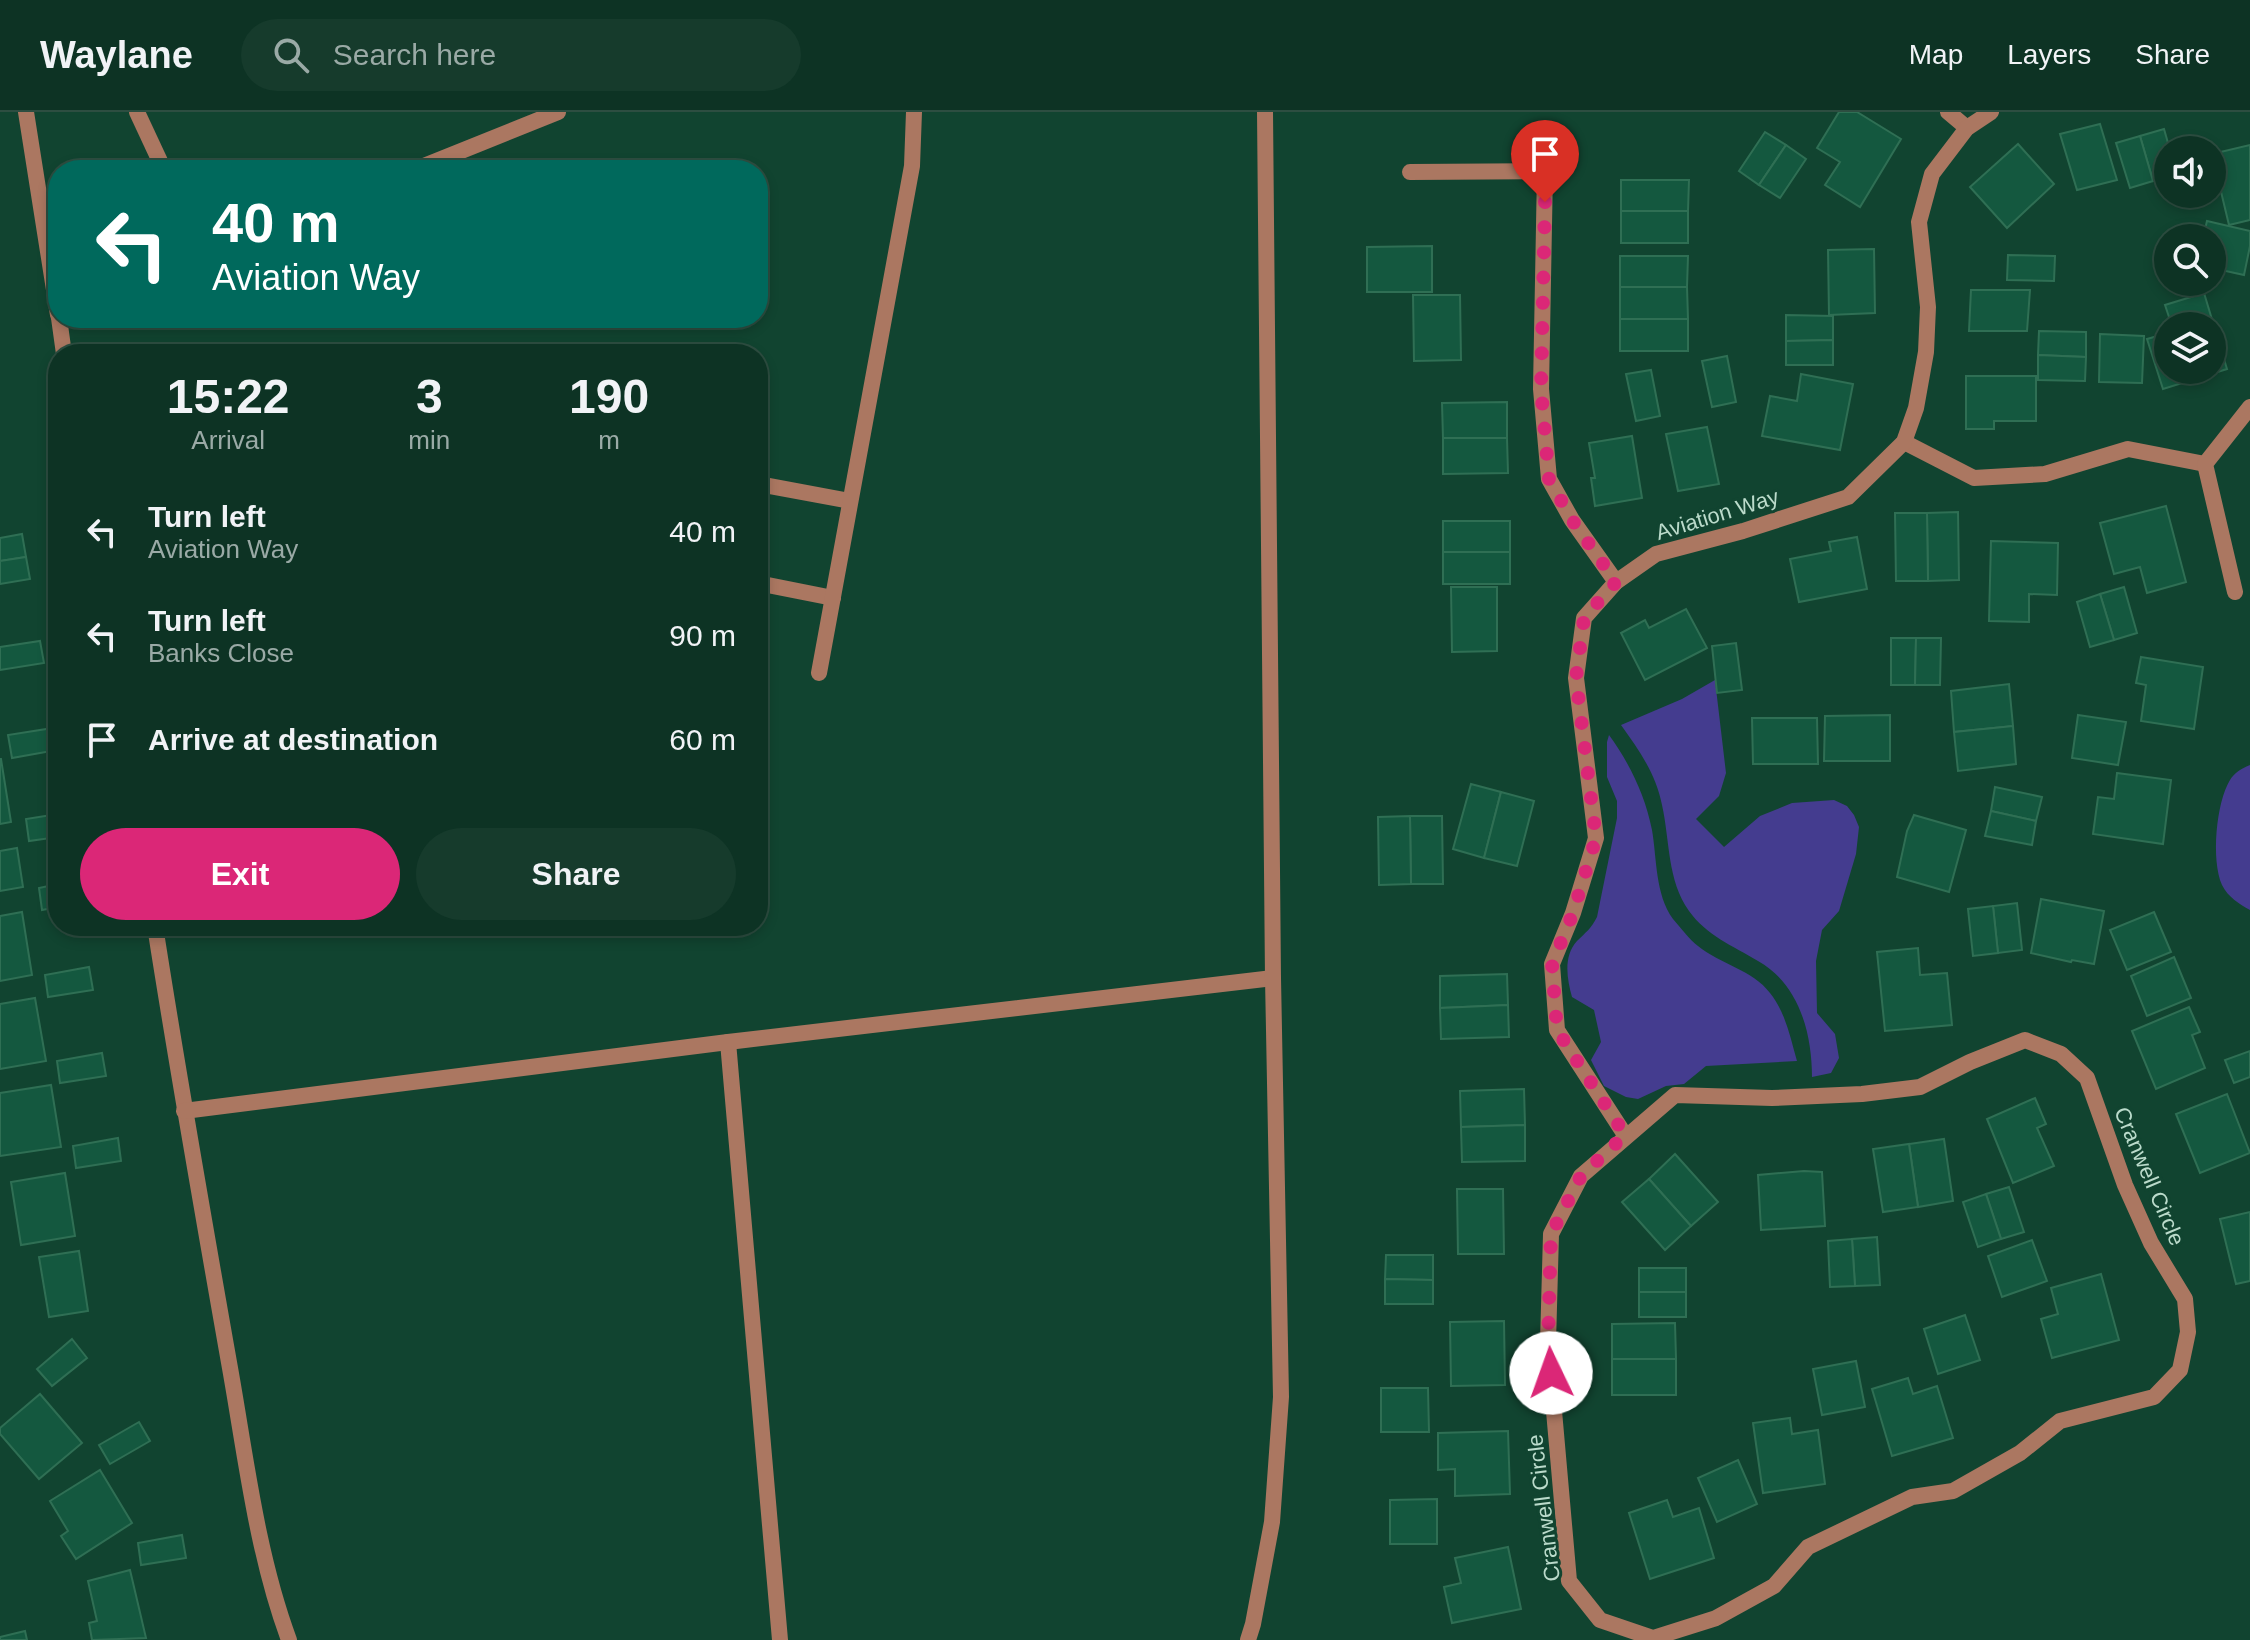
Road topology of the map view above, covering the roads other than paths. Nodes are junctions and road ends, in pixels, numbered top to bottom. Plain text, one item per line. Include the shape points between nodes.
1 (26, 112) edge
2 (137, 112) edge
3 (558, 112) edge
4 (914, 112) edge
5 (1265, 112) edge
6 (1948, 112) edge
7 (1991, 112) edge
8 (1967, 128) junction
9 (159, 160) edge
10 (439, 160) edge
11 (1410, 172) dead end
12 (48, 252) edge
13 (2250, 407) edge
14 (1904, 442) junction
15 (2205, 464) junction
16 (768, 486) edge
17 (850, 501) junction
18 (1616, 582) junction
19 (768, 585) edge
20 (2235, 592) dead end
21 (833, 598) junction
22 (819, 673) dead end
23 (157, 936) edge
24 (1273, 978) junction
25 (728, 1042) junction
26 (184, 1111) junction
27 (1625, 1135) junction
28 (289, 1640) edge
29 (780, 1640) edge
30 (1248, 1640) edge

1 - 12 street
2 - 9 street
3 - 10 street
4 - 17 street via 912,166
5 - 24 street
6 - 8 street
7 - 8 street, Aviation Way
8 - 14 street, Aviation Way via 1932,174 1919,222 1928,307 1926,352
11 - 18 street via 1545,171 1541,389 1549,479
13 - 15 street
14 - 15 street via 1974,478 2045,474 2128,449
14 - 18 street, Aviation Way via 1848,497 1656,554
15 - 20 street
16 - 17 street
17 - 21 street
18 - 27 street, Aviation Way via 1584,618 1576,678 1596,838 1552,964 1557,1030
19 - 21 street
21 - 22 street
23 - 26 street
24 - 25 street
24 - 30 street via 1281,1397 1272,1522
25 - 26 street
25 - 29 street
26 - 28 street via 255,1509
27 - 27 street, Cranwell Circle via 1581,1176 1551,1234 1548,1343 1569,1581 1600,1620 1653,1638 1716,1618 1774,1586 1808,1547 1912,1497 1953,1491 2020,1453 2060,1421 2154,1397 2180,1370 2188,1332 2185,1299 2151,1243 2125,1185 2087,1078 2061,1054 2025,1040 1920,1087 1862,1094 1675,1095

